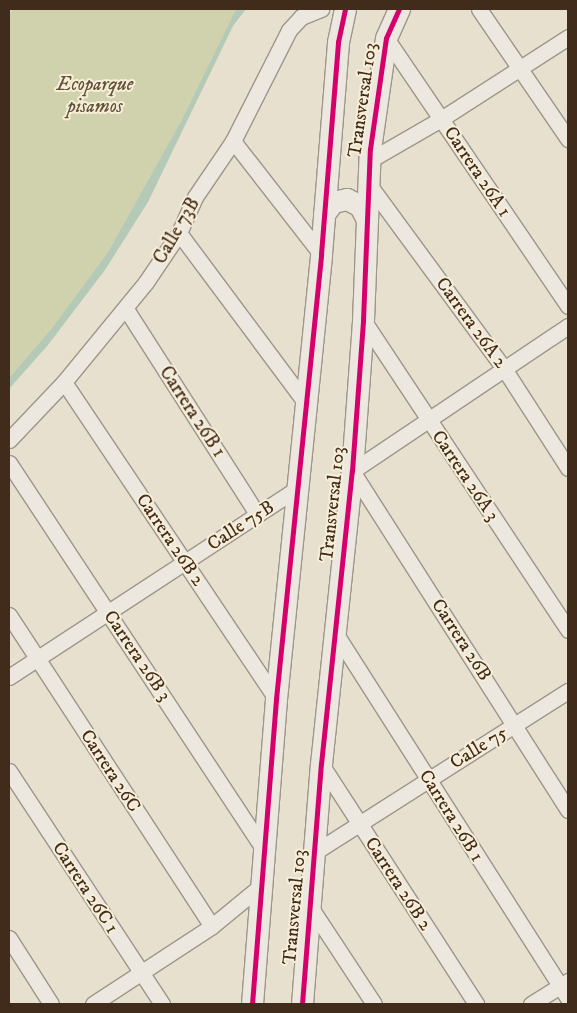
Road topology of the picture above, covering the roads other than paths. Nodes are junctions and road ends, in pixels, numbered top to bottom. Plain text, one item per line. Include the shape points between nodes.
1 (321, 9) edge
2 (345, 9) edge
3 (399, 9) edge
4 (479, 9) edge
5 (568, 37) edge
6 (386, 38) junction
7 (519, 68) junction
8 (440, 119) junction
9 (568, 139) edge
10 (233, 141) junction
11 (370, 160) junction
12 (367, 182) junction
13 (324, 214) junction
14 (366, 218) junction
15 (179, 233) junction
16 (321, 254) junction
17 (568, 306) edge
18 (126, 309) junction
19 (364, 320) junction
20 (568, 326) edge
21 (504, 367) junction
22 (64, 382) junction
23 (305, 402) junction
24 (426, 419) junction
25 (9, 440) edge
26 (9, 463) edge
27 (568, 468) edge
28 (352, 471) junction
29 (296, 489) junction
30 (257, 514) junction
31 (185, 562) junction
32 (108, 613) junction
33 (9, 615) edge
34 (568, 630) edge
35 (334, 631) junction
36 (37, 658) junction
37 (9, 676) edge
38 (568, 691) edge
39 (276, 699) junction
40 (516, 724) junction
41 (321, 764) junction
42 (9, 771) edge
43 (428, 780) junction
44 (568, 810) edge
45 (359, 824) junction
46 (264, 849) junction
47 (315, 852) junction
48 (262, 885) junction
49 (309, 905) junction
50 (212, 926) junction
51 (9, 938) edge
52 (141, 973) junction
53 (564, 983) edge
54 (568, 1000) edge
55 (51, 1004) edge
56 (93, 1004) edge
57 (162, 1004) edge
58 (252, 1004) edge
59 (302, 1004) edge
60 (374, 1004) edge
61 (476, 1004) edge
62 (531, 1004) edge

1 - 10 street, Calle 73B via 301,17 289,30
2 - 13 street, Transversal 103 via 338,42
3 - 6 street, Transversal 103
4 - 7 street
5 - 7 street
6 - 8 street, Carrera 26A 1
6 - 11 street, Transversal 103
7 - 8 street
7 - 9 street
8 - 11 street
8 - 17 street, Carrera 26A 1
10 - 15 street, Calle 73B via 195,197
10 - 16 street
11 - 12 street, Transversal 103
12 - 14 street, Transversal 103
12 - 21 street, Carrera 26A 2
13 - 14 street via 333,202 347,199 360,206
13 - 16 street, Transversal 103
14 - 19 street, Transversal 103
15 - 18 street, Calle 73B
15 - 23 street
16 - 23 street, Transversal 103
18 - 22 street, Calle 73B
18 - 30 street, Carrera 26B 1
19 - 24 street, Carrera 26A 3
19 - 28 street, Transversal 103
20 - 21 street
21 - 24 street
21 - 27 street, Carrera 26A 2
22 - 25 street, Calle 73B
22 - 31 street, Carrera 26B 2
23 - 29 street, Transversal 103
24 - 28 street
24 - 34 street, Carrera 26A 3
26 - 32 street, Carrera 26B 3
28 - 35 street, Transversal 103
28 - 40 street, Carrera 26B
29 - 30 street, Calle 75B
29 - 39 street, Transversal 103
30 - 31 street, Calle 75B
31 - 32 street, Calle 75B
31 - 39 street, Carrera 26B 2
32 - 36 street, Calle 75B
32 - 46 street, Carrera 26B 3
33 - 36 street, Carrera 26C
35 - 41 street, Transversal 103
35 - 43 street, Carrera 26B 1
36 - 37 street, Calle 75B
36 - 50 street, Carrera 26C
38 - 40 street, Calle 75
39 - 46 street, Transversal 103
40 - 43 street, Calle 75
40 - 44 street, Carrera 26B
41 - 45 street, Carrera 26B 2
41 - 47 street, Transversal 103
42 - 52 street, Carrera 26C 1
43 - 45 street, Calle 75
43 - 53 street, Carrera 26B 1
45 - 47 street, Calle 75
45 - 61 street, Carrera 26B 2
46 - 48 street, Transversal 103
47 - 49 street, Transversal 103
48 - 50 street
48 - 58 street, Transversal 103
49 - 59 street, Transversal 103
49 - 60 street
50 - 52 street
51 - 55 street
52 - 56 street
52 - 57 street, Carrera 26C 1
53 - 54 street, Carrera 26B 1
53 - 62 street

